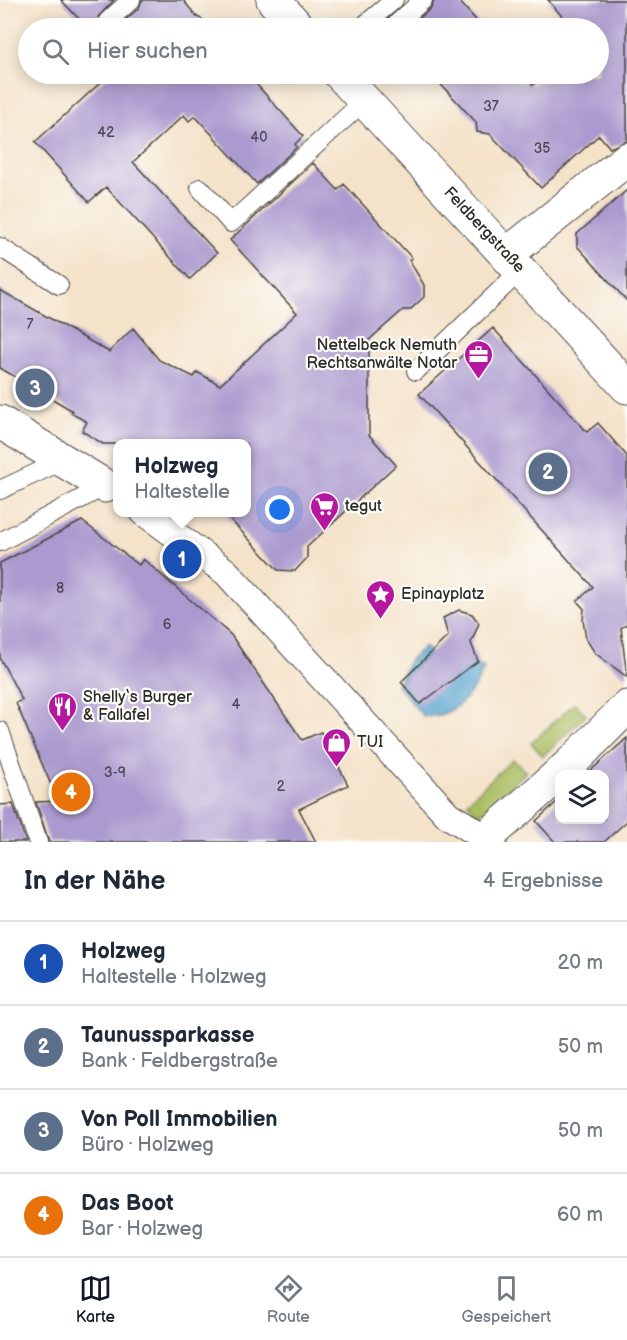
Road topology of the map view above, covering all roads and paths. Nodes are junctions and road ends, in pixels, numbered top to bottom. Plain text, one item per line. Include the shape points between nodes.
1 (131, 0) edge
2 (273, 0) edge
3 (394, 0) edge
4 (423, 0) edge
5 (111, 18) edge
6 (290, 18) edge
7 (373, 18) edge
8 (403, 18) edge
9 (350, 84) edge
10 (364, 100) junction
11 (627, 159) edge
12 (200, 188) dead end
13 (0, 247) edge
14 (514, 262) junction
15 (59, 285) dead end
16 (416, 371) dead end
17 (627, 387) edge
18 (0, 422) edge
19 (64, 460) junction
20 (0, 490) edge
21 (111, 490) edge
22 (150, 517) edge
23 (0, 542) edge
24 (627, 707) edge
25 (0, 731) edge
26 (12, 761) junction
27 (0, 778) edge
28 (486, 841) edge
29 (38, 842) edge

1 - 5 lane
2 - 6 street
3 - 7 lane
4 - 8 lane
9 - 10 street, Feldbergstraße
10 - 12 lane via 231,224
10 - 14 street, Feldbergstraße
11 - 14 street
13 - 15 lane
14 - 16 lane
14 - 17 street, Feldbergstraße
18 - 19 street
19 - 20 lane
19 - 21 street
21 - 23 lane
22 - 28 street via 226,572 448,815
24 - 28 street
25 - 26 lane
26 - 27 lane
26 - 29 lane

